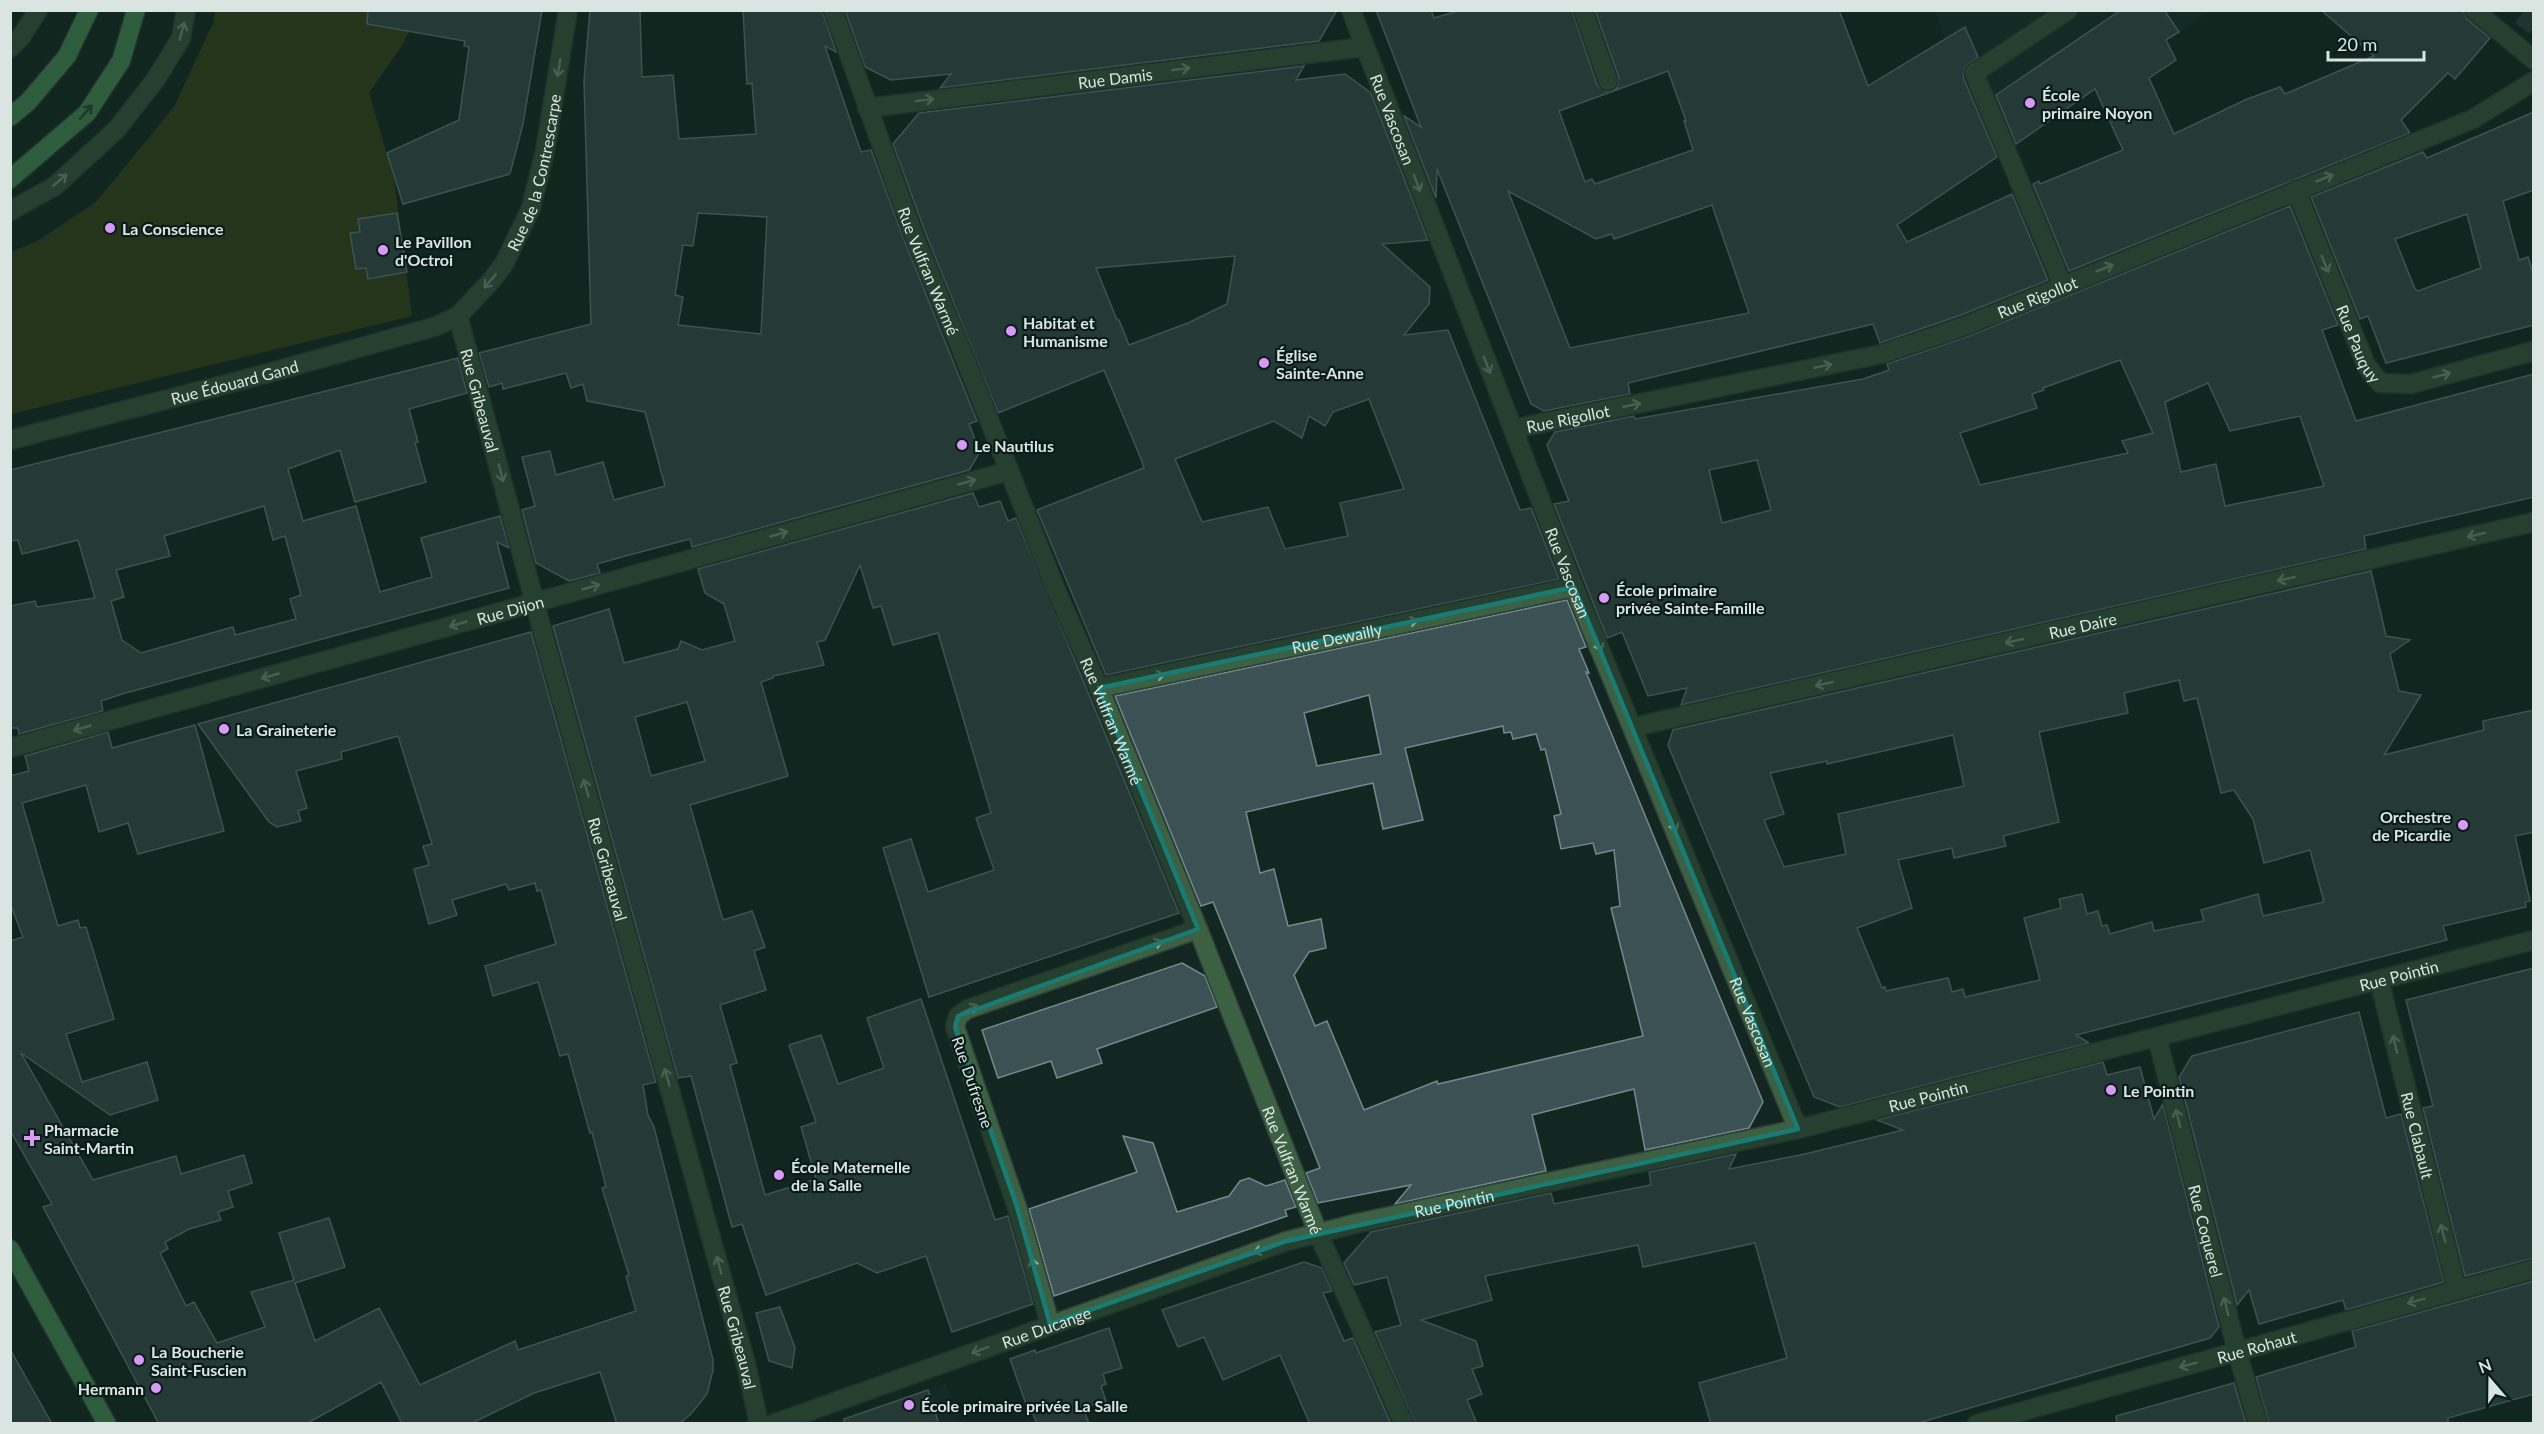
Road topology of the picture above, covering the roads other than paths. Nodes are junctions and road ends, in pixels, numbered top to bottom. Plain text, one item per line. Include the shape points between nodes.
1 (38, 10) edge
2 (89, 10) edge
3 (136, 10) edge
4 (186, 10) edge
5 (568, 10) edge
6 (833, 10) edge
7 (1351, 10) edge
8 (1583, 10) edge
9 (2068, 10) edge
10 (2474, 10) edge
11 (1364, 47) junction
12 (10, 48) edge
13 (2534, 60) edge
14 (1608, 81) dead end
15 (2534, 81) edge
16 (867, 108) junction
17 (10, 117) edge
18 (10, 178) edge
19 (2296, 190) junction
20 (10, 211) edge
21 (2063, 286) junction
22 (458, 316) junction
23 (2534, 351) edge
24 (1513, 429) junction
25 (10, 440) edge
26 (1009, 471) junction
27 (2534, 522) edge
28 (1574, 587) junction
29 (535, 602) junction
30 (1099, 688) junction
31 (1634, 727) junction
32 (10, 748) edge
33 (1198, 929) junction
34 (2534, 940) edge
35 (2379, 980) junction
36 (2157, 1037) junction
37 (1798, 1129) junction
38 (1318, 1233) junction
39 (10, 1249) edge
40 (2534, 1269) edge
41 (2457, 1290) junction
42 (1050, 1324) junction
43 (2237, 1351) junction
44 (107, 1424) edge
45 (759, 1424) edge
46 (773, 1424) edge
47 (1404, 1424) edge
48 (1977, 1424) edge
49 (2258, 1424) edge

1 - 12 street
2 - 17 main road via 67,56
18 -> 3 main road via 87,113 121,61
20 -> 4 street via 55,186 117,129 156,79 181,38
5 -> 22 street, Rue de la Contrescarpe via 545,151 531,208 504,264
6 - 16 street, Rue Vulfran Warmé
7 - 11 street, Rue Vascosan
8 - 14 street
9 - 21 street via 1974,73
10 - 13 street via 2516,35
16 -> 11 street, Rue Damis
11 -> 24 street, Rue Vascosan
19 -> 15 street, Rue Rigollot via 2473,119
16 - 26 street, Rue Vulfran Warmé
21 -> 19 street, Rue Rigollot
19 -> 23 street, Rue Pauquy via 2366,365 2380,383 2411,384
24 -> 21 street, Rue Rigollot via 1882,354
22 - 25 street, Rue Édouard Gand via 437,326 261,375
22 -> 29 street, Rue Gribeauval
24 - 28 street, Rue Vascosan
29 -> 26 street, Rue Dijon
26 - 30 street, Rue Vulfran Warmé
27 -> 31 street, Rue Daire
30 -> 28 street, Rue Dewailly
28 -> 31 street, Rue Vascosan
29 -> 32 street, Rue Dijon
45 -> 29 street, Rue Gribeauval via 743,1353
30 - 33 street, Rue Vulfran Warmé
31 -> 37 street, Rue Vascosan
33 - 38 street, Rue Vulfran Warmé
42 -> 33 street, Rue Dufresne via 1017,1207 954,1027 958,1016 968,1009
34 - 35 street, Rue Pointin
35 - 36 street, Rue Pointin
41 -> 35 street, Rue Clabault
36 - 37 street, Rue Pointin
43 -> 36 street, Rue Coquerel
37 - 38 street, Rue Pointin
38 -> 42 street, Rue Ducange
38 - 47 street, Rue Vulfran Warmé
39 - 44 main road
40 - 41 street, Rue Rohaut
41 -> 43 street, Rue Rohaut
42 -> 46 street, Rue Ducange
43 -> 48 street, Rue Rohaut
43 - 49 street, Rue Coquerel

